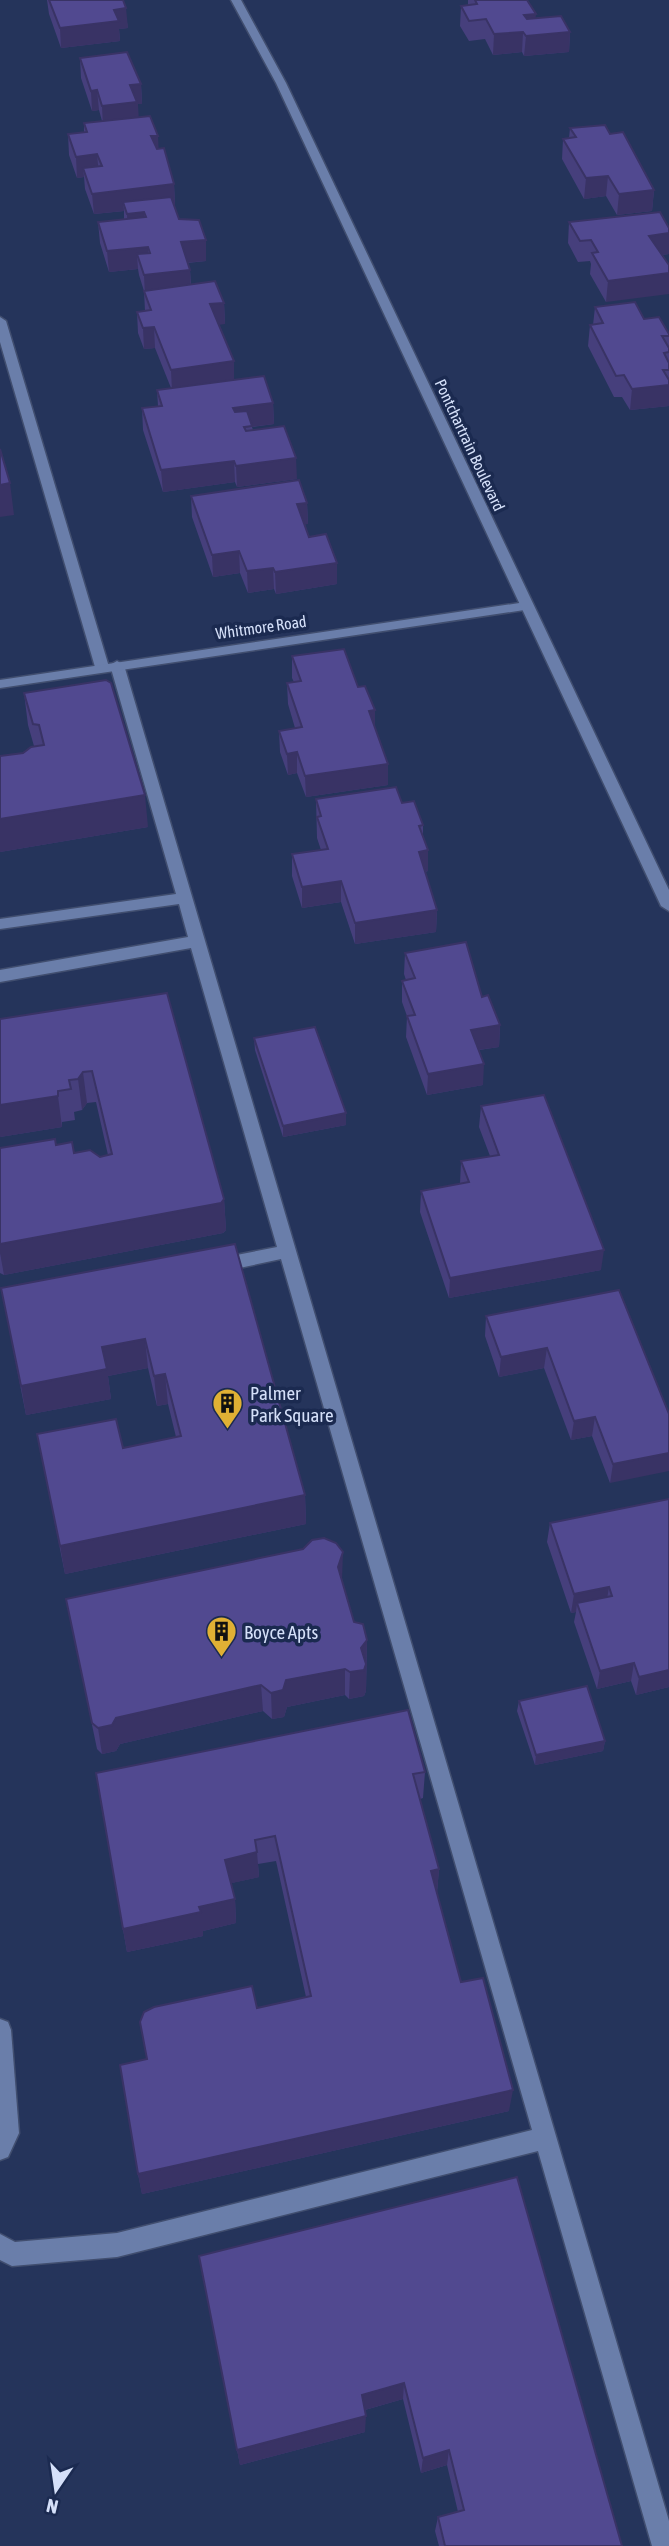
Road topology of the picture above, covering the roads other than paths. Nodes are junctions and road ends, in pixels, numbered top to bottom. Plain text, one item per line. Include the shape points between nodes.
1 (236, 0) edge
2 (0, 321) edge
3 (526, 606) junction
4 (110, 666) junction
5 (0, 684) edge
6 (185, 898) junction
7 (669, 906) edge
8 (0, 924) edge
9 (198, 941) junction
10 (0, 976) edge
11 (289, 1251) junction
12 (197, 1270) edge
13 (0, 2030) edge
14 (545, 2138) junction
15 (0, 2148) edge
16 (0, 2246) edge
17 (664, 2546) edge

1 - 3 street, Pontchartrain Boulevard via 287,96
2 - 4 street
3 - 4 street, Whitmore Road
3 - 7 street, Pontchartrain Boulevard
4 - 5 street, Whitmore Road
4 - 6 street
6 - 8 street
6 - 9 street
9 - 10 street
9 - 11 street
11 - 12 street
11 - 14 street
13 - 15 street via 8,2133
14 - 16 street via 117,2245 12,2254
14 - 17 street

